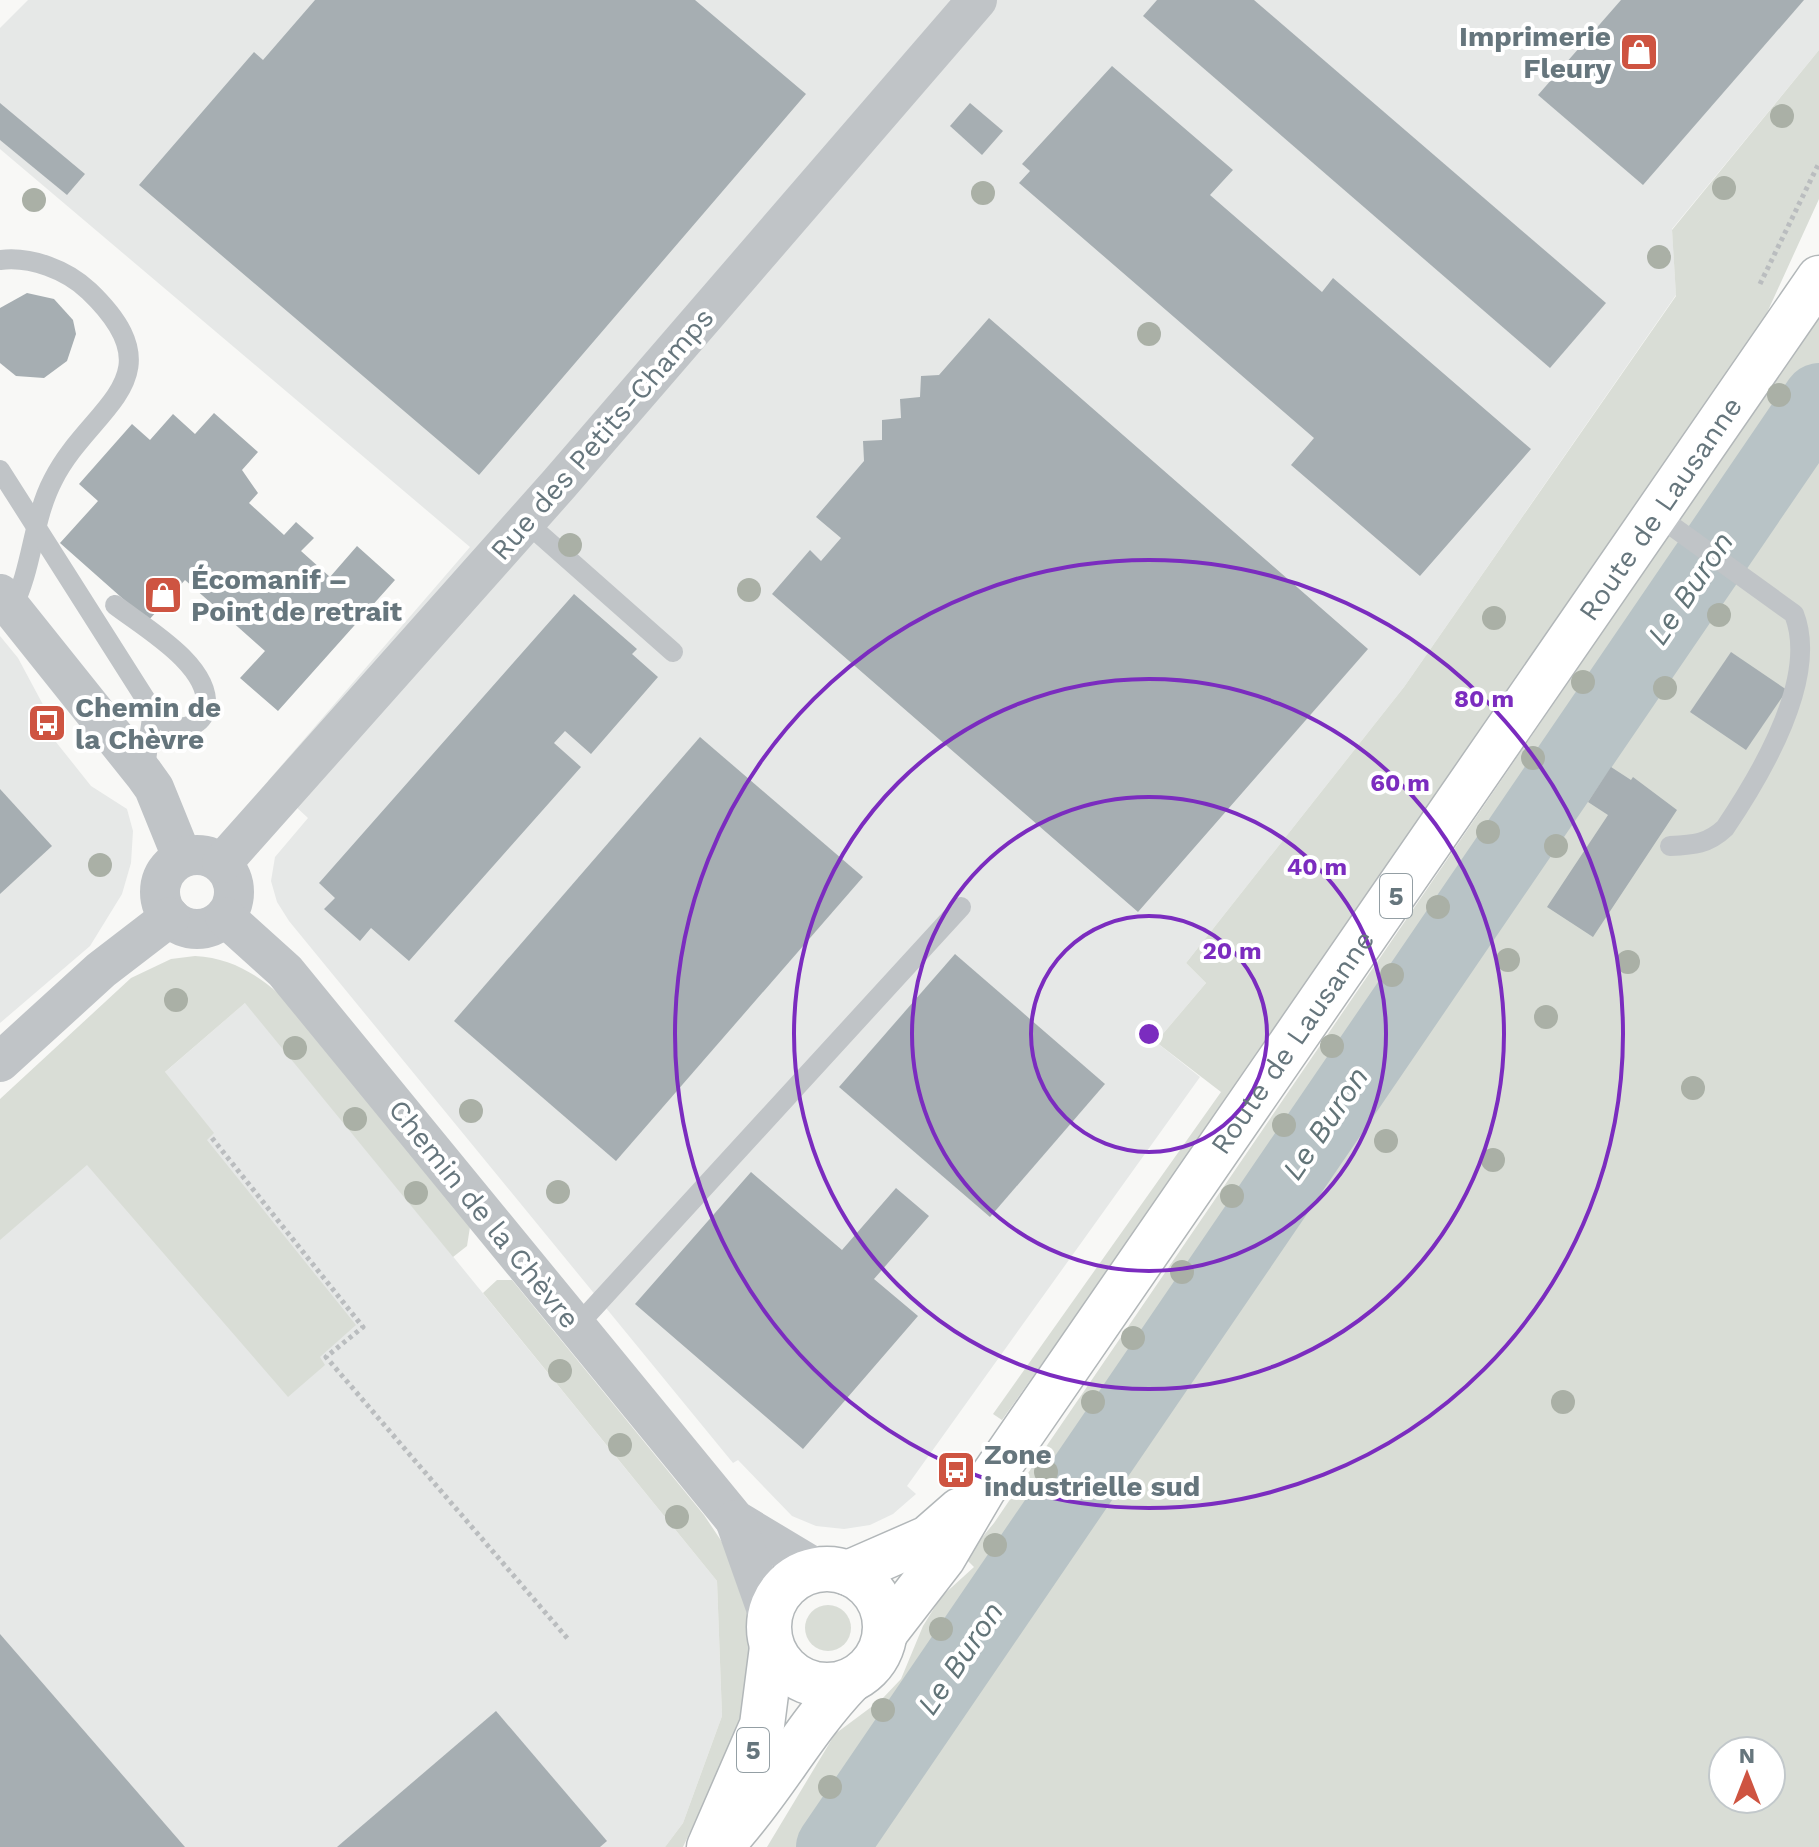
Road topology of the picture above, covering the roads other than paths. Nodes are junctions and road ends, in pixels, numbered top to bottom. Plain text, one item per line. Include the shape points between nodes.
1 (977, 0) edge
2 (0, 260) edge
3 (1819, 278) edge
4 (0, 470) edge
5 (526, 522) junction
6 (1666, 522) junction
7 (38, 530) junction
8 (6, 601) edge
9 (115, 605) dead end
10 (673, 652) dead end
11 (153, 711) junction
12 (144, 774) junction
13 (1670, 846) dead end
14 (182, 857) junction
15 (222, 863) junction
16 (961, 907) dead end
17 (170, 917) junction
18 (225, 917) junction
19 (0, 1062) edge
20 (576, 1327) junction
21 (983, 1490) junction
22 (735, 1520) junction
23 (833, 1571) junction
24 (770, 1632) junction
25 (885, 1633) junction
26 (850, 1681) junction
27 (709, 1847) edge
28 (720, 1847) edge

1 - 5 street, Rue des Petits-Champs
2 - 7 lane via 41,264 76,279 113,314 126,343 125,386 52,482
3 - 6 main road, Route de Lausanne / 5
4 - 7 lane
5 - 10 lane
5 - 15 street, Rue des Petits-Champs
6 - 13 lane via 1756,584 1806,627 1814,667 1806,701 1725,828 1698,845
6 - 21 main road, Route de Lausanne / 5
7 - 8 lane via 24,584
7 - 11 lane
8 - 12 street
9 - 11 lane via 196,670 207,695 205,714 185,728 175,729
11 - 12 lane
12 - 14 street
14 - 15 street via 196,854
14 - 17 street via 162,877 162,905
15 - 18 street via 235,890
16 - 20 lane
17 - 18 street via 182,927 197,929 213,927
17 - 19 street via 101,970
18 - 20 street, Chemin de la Chèvre via 285,971
20 - 22 street, Chemin de la Chèvre
21 - 23 main road, Route de Lausanne / 5 via 928,1538
21 - 25 main road, Route de Lausanne / 5 via 943,1558
22 - 23 street, Chemin de la Chèvre
22 - 24 street, Chemin de la Chèvre
23 - 24 main road via 804,1574 781,1591
23 - 25 main road via 873,1591 881,1603
24 - 26 main road via 784,1667 803,1681
24 - 27 main road, 5 via 762,1725
25 - 26 main road via 877,1657
26 - 28 main road, 5 via 823,1708 760,1803

